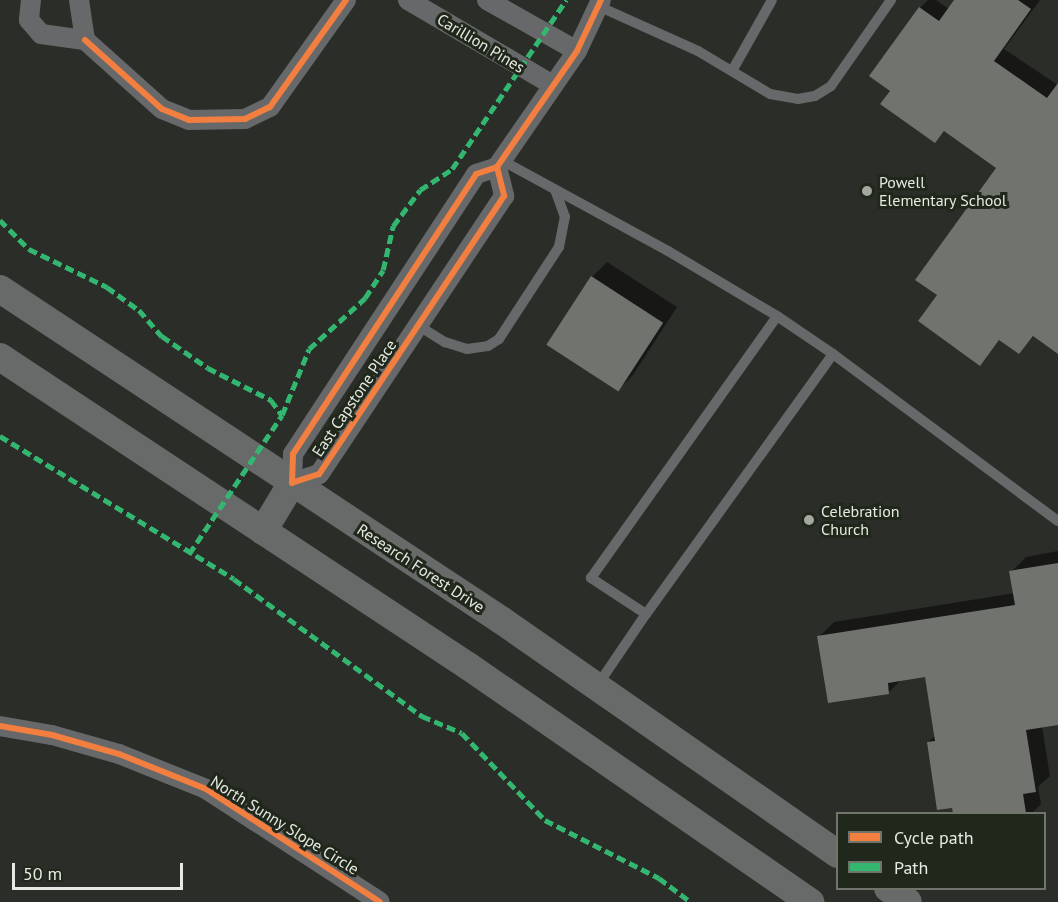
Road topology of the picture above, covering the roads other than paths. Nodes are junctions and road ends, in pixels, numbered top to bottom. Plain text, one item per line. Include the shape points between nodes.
1 (30, 0) edge
2 (79, 0) edge
3 (346, 0) edge
4 (408, 0) edge
5 (487, 0) edge
6 (772, 0) edge
7 (891, 0) edge
8 (600, 3) edge
9 (85, 40) junction
10 (577, 51) junction
11 (732, 71) junction
12 (553, 85) junction
13 (499, 163) junction
14 (555, 190) junction
15 (0, 289) edge
16 (777, 316) junction
17 (419, 326) junction
18 (833, 354) junction
19 (0, 357) edge
20 (292, 483) junction
21 (1058, 521) edge
22 (263, 531) junction
23 (646, 614) junction
24 (596, 687) junction
25 (0, 726) edge
26 (836, 853) edge
27 (891, 890) edge
28 (381, 902) edge
29 (810, 902) edge
30 (908, 902) edge

1 - 9 street via 29,20 41,34
2 - 9 street
3 - 9 street via 270,107 245,119 189,120 162,109
4 - 12 street, Carillion Pines
5 - 10 street
6 - 11 lane
7 - 11 lane via 831,86 815,96 798,99 770,94
8 - 10 street, East Capstone Place
8 - 11 lane
10 - 12 street, East Capstone Place
12 - 13 street, East Capstone Place
13 - 14 lane
13 - 17 street, East Capstone Place via 504,196
13 - 20 street, East Capstone Place via 476,174 293,454
14 - 16 lane
14 - 17 lane via 565,217 559,247 498,339 488,346 467,349
15 - 20 main road, Research Forest Drive
16 - 18 lane
16 - 23 lane via 591,578
17 - 20 street, East Capstone Place via 319,474
18 - 21 lane
18 - 23 lane
19 - 22 main road
20 - 22 main road
20 - 24 main road, Research Forest Drive
22 - 29 main road via 468,666
23 - 24 lane
24 - 26 main road, Research Forest Drive
25 - 28 street, North Sunny Slope Circle via 52,735 118,754 206,789
27 - 30 main road

